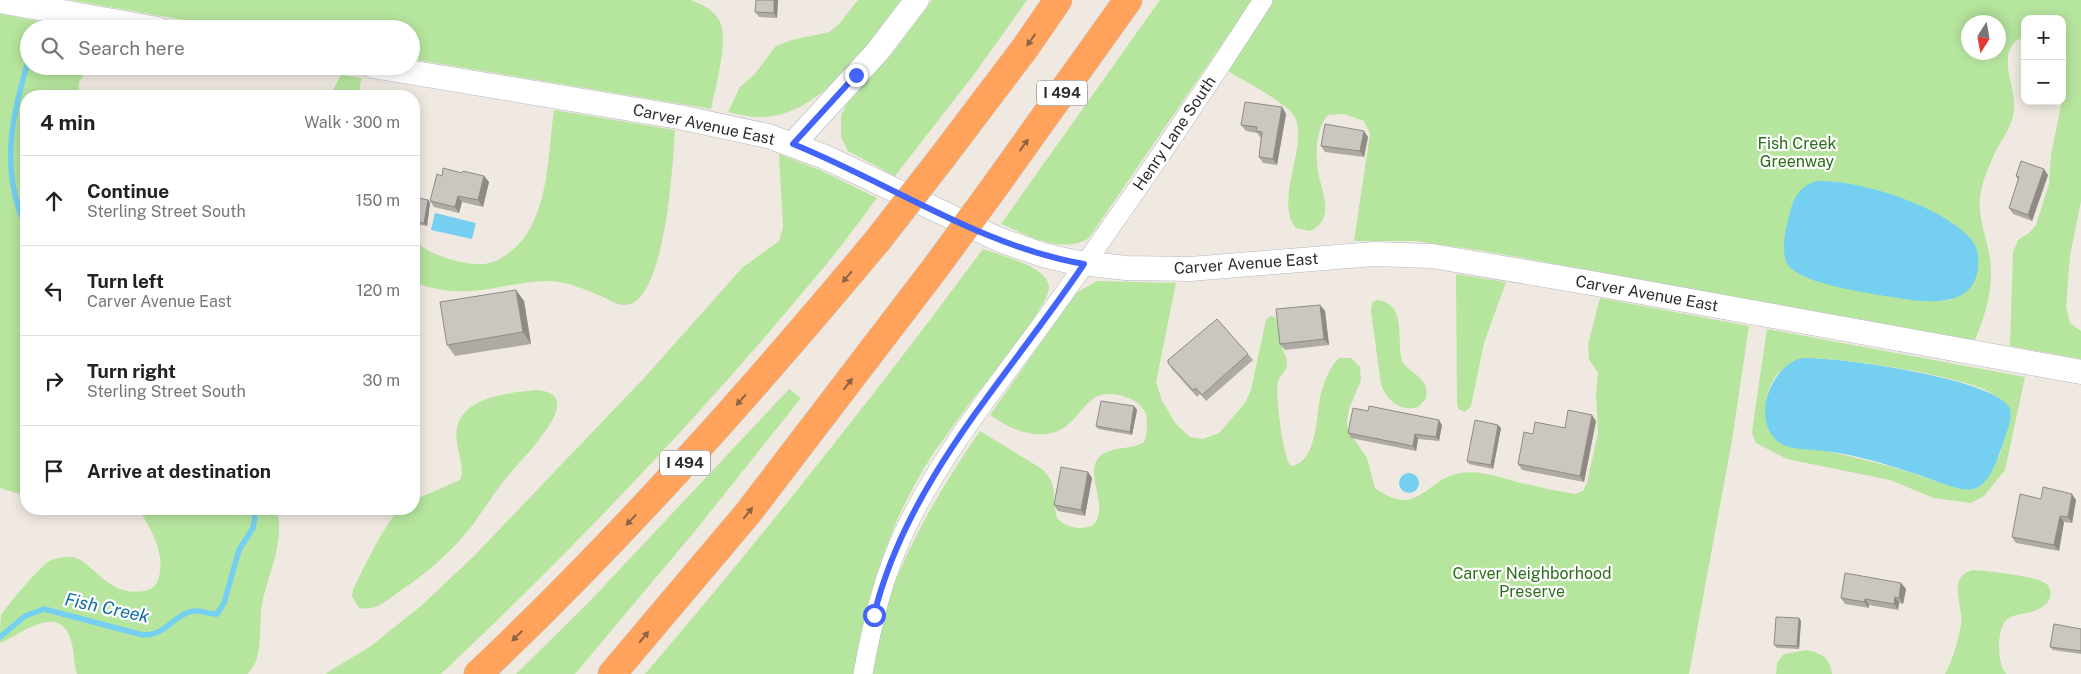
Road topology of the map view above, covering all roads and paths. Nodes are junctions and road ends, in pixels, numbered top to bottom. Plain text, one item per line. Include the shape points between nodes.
1 (917, 0) edge
2 (1058, 0) edge
3 (1128, 0) edge
4 (1262, 0) edge
5 (0, 1) edge
6 (107, 20) edge
7 (420, 74) edge
8 (793, 144) junction
9 (1084, 264) junction
10 (2081, 372) edge
11 (478, 674) edge
12 (612, 674) edge
13 (863, 674) edge

1 - 8 street via 877,52
2 -> 11 highway, I 494, bridge via 878,240 696,451
12 -> 3 highway, I 494, bridge via 748,513 936,267
4 - 9 street, Henry Lane South via 1220,67
5 - 6 street
7 - 8 street, Carver Avenue East via 700,121 763,134
8 - 9 street, Carver Avenue East via 1000,240 1043,255
9 - 10 street, Carver Avenue East via 1190,269 1366,254 1432,256
9 - 13 street, Henry Lane South via 923,494 901,538 880,595

